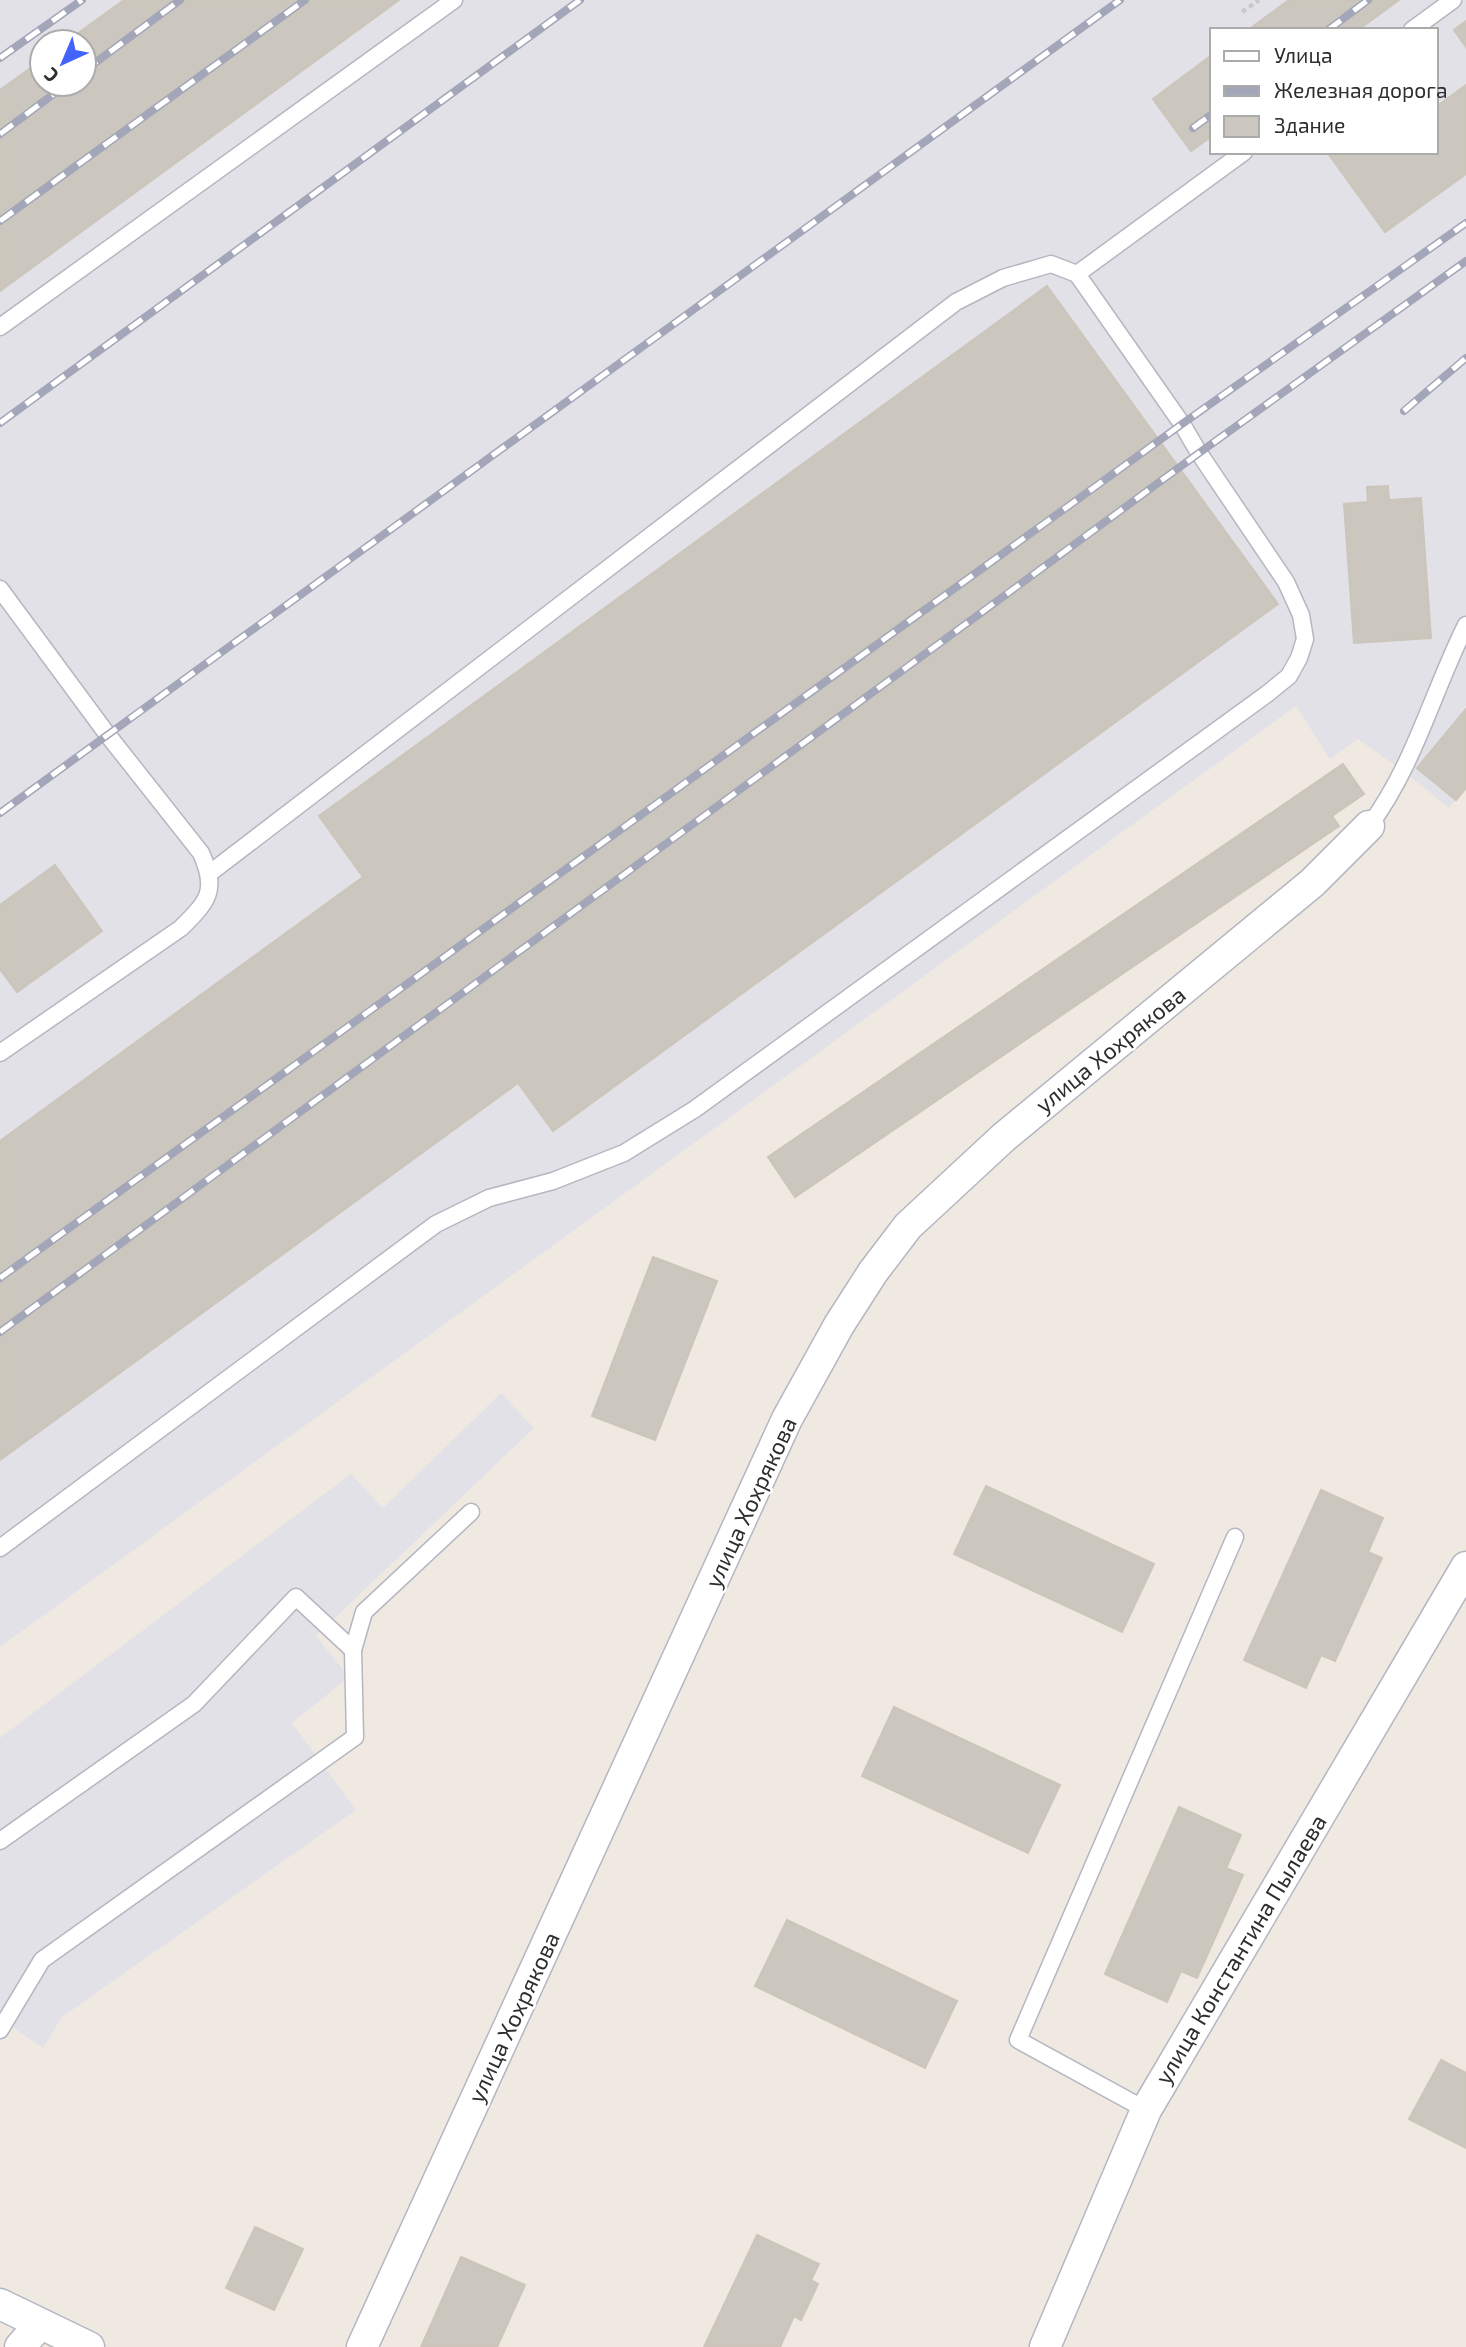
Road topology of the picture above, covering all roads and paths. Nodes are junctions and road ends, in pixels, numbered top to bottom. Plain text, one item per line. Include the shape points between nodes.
1 (454, 0) edge
2 (1259, 0) edge
3 (1453, 0) edge
4 (1242, 12) dead end
5 (1415, 28) edge
6 (1241, 154) edge
7 (1077, 274) junction
8 (0, 327) edge
9 (0, 589) edge
10 (1466, 625) edge
11 (1369, 826) joint
12 (211, 873) junction
13 (0, 1053) edge
14 (471, 1512) dead end
15 (1235, 1537) dead end
16 (0, 1548) edge
17 (1466, 1567) edge
18 (353, 1650) junction
19 (0, 1841) edge
20 (0, 2030) edge
21 (1146, 2110) junction
22 (0, 2304) edge
23 (40, 2324) junction
24 (20, 2347) edge
25 (89, 2347) edge
26 (362, 2347) edge
27 (1045, 2347) edge

1 - 8 lane
2 - 4 path
3 - 5 lane
6 - 7 lane
7 - 12 lane via 1051,264 1003,278 956,302
7 - 16 lane via 1286,582 1306,639 1289,676 695,1109 624,1153 553,1181 489,1198 436,1224
9 - 12 lane via 201,853
10 - 11 lane via 1403,771
11 - 26 street, улица Хохрякова via 1312,883 994,1145 908,1226 873,1272 787,1419
12 - 13 lane via 205,900 181,928
14 - 18 lane via 364,1612
15 - 21 lane via 1018,2040
17 - 21 street, улица Константина Пылаева
18 - 19 lane via 296,1597 194,1704
18 - 20 lane via 355,1737 42,1959
21 - 27 street, улица Константина Пылаева
22 - 23 street
23 - 24 street
23 - 25 street

